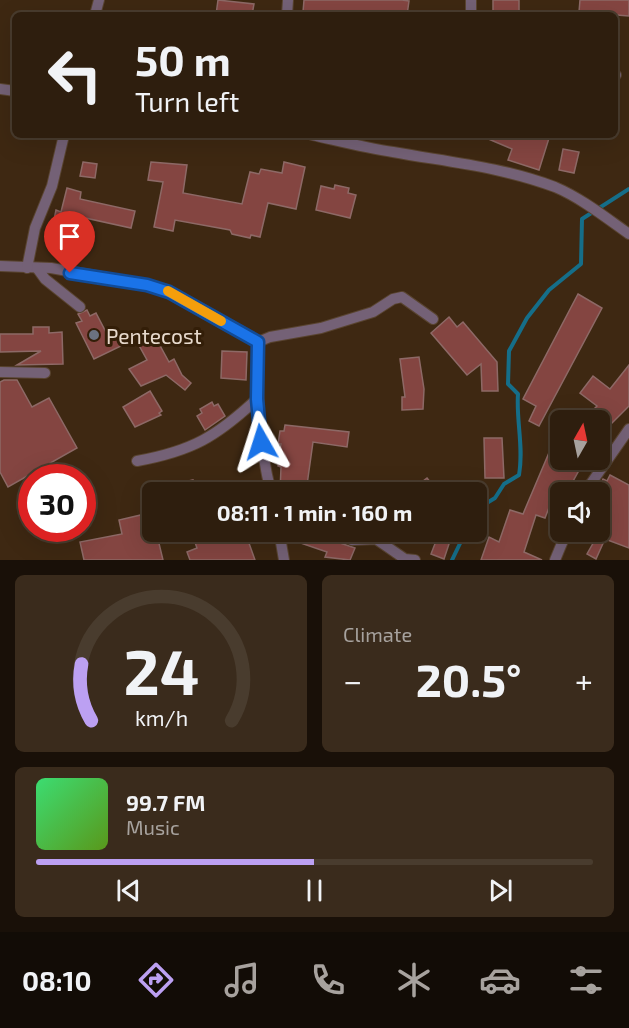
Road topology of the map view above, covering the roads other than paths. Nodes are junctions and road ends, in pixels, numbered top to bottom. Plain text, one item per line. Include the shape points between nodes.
1 (63, 138) edge
2 (326, 138) edge
3 (629, 234) edge
4 (0, 266) edge
5 (32, 268) junction
6 (80, 307) dead end
7 (433, 320) dead end
8 (258, 342) junction
9 (0, 372) edge
10 (45, 373) dead end
11 (257, 399) junction
12 (629, 429) edge
13 (137, 461) dead end
14 (268, 482) edge
15 (590, 482) edge
16 (281, 542) edge
17 (380, 542) edge
18 (562, 542) edge
19 (284, 560) edge
20 (414, 560) edge
21 (555, 560) edge

1 - 5 street via 52,186 35,228
2 - 3 street via 476,164 525,177 583,202
4 - 5 street
5 - 6 street
5 - 8 street via 147,285 169,292
7 - 8 street via 402,297 373,312
8 - 11 street
9 - 10 street
11 - 13 street via 211,437 179,452
11 - 14 street
12 - 15 street
16 - 19 street
17 - 20 street via 405,559
18 - 21 street

